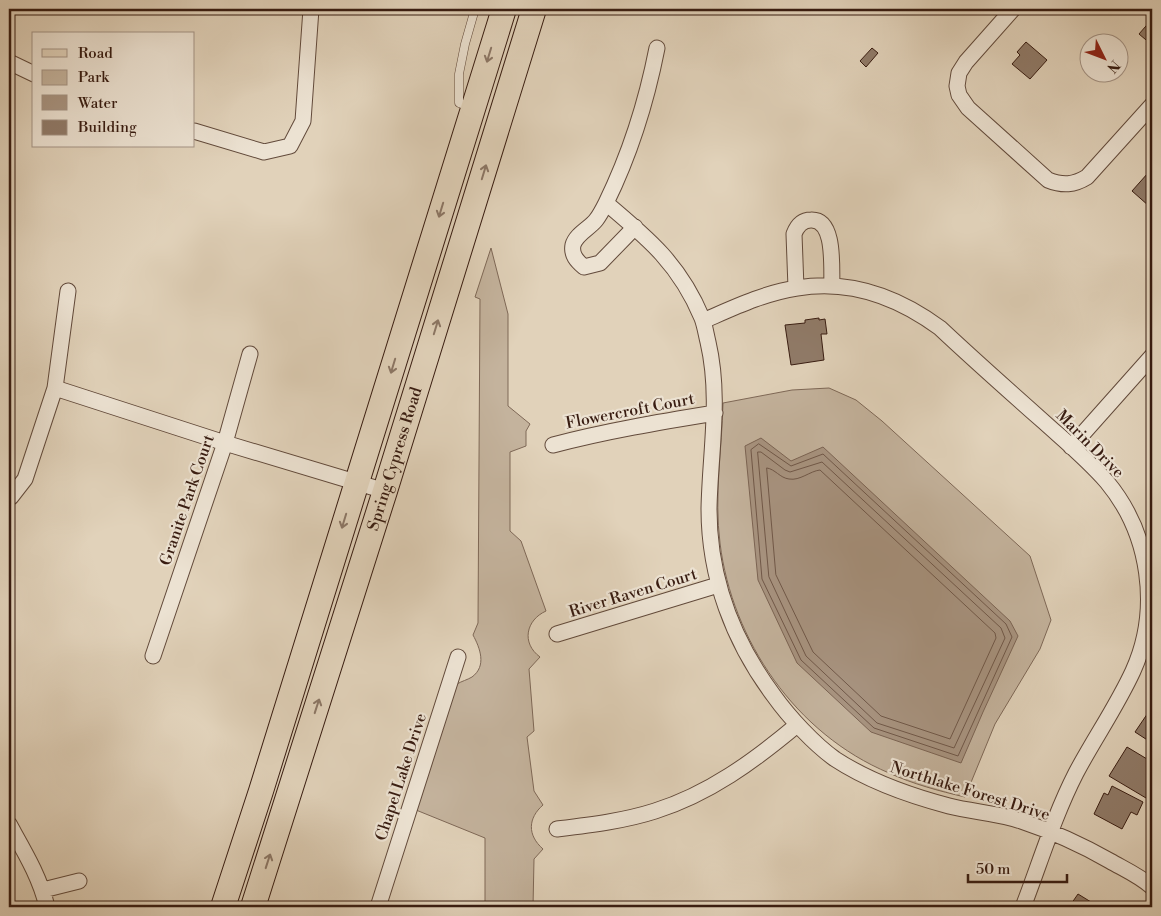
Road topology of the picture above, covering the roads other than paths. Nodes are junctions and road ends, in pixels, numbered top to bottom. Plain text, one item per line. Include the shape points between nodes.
1 (311, 9) edge
2 (476, 9) edge
3 (504, 9) edge
4 (1013, 9) edge
5 (527, 10) edge
6 (657, 48) dead end
7 (9, 62) edge
8 (32, 73) edge
9 (1152, 105) edge
10 (473, 108) junction
11 (195, 131) edge
12 (606, 203) junction
13 (635, 227) junction
14 (832, 285) junction
15 (796, 288) junction
16 (68, 291) dead end
17 (703, 321) junction
18 (250, 354) dead end
19 (1152, 356) edge
20 (55, 388) junction
21 (715, 413) junction
22 (225, 443) junction
23 (553, 445) dead end
24 (1071, 447) junction
25 (356, 482) junction
26 (386, 491) junction
27 (10, 497) edge
28 (718, 585) junction
29 (1151, 598) edge
30 (557, 634) dead end
31 (153, 656) dead end
32 (458, 657) dead end
33 (797, 725) junction
34 (261, 791) junction
35 (288, 799) junction
36 (9, 824) edge
37 (557, 828) dead end
38 (1051, 833) junction
39 (79, 881) dead end
40 (1152, 886) edge
41 (43, 890) junction
42 (47, 907) edge
43 (223, 907) edge
44 (253, 907) edge
45 (378, 907) edge
46 (1023, 907) edge

1 - 11 street via 303,121 290,146 264,152
2 - 10 lane via 459,74 459,102
3 -> 10 main road, Spring Cypress Road
4 - 9 street via 966,62 959,73 957,86 968,108 1048,180 1068,185 1088,177
26 -> 5 main road, Spring Cypress Road
6 - 12 street via 635,137
7 - 8 street
10 -> 25 main road, Spring Cypress Road
12 - 13 street, Northlake Forest Drive
12 - 13 street via 597,219 574,243 573,253 584,267 600,263
13 - 17 street, Northlake Forest Drive via 671,263
14 - 15 street, Marin Drive
14 - 15 street via 830,237 822,223 813,219 803,221 794,234
14 - 24 street, Marin Drive via 885,296 922,315
15 - 17 street, Marin Drive via 751,301
16 - 20 street
17 - 21 street, Northlake Forest Drive via 712,361
18 - 22 street, Granite Park Court
19 - 24 street
20 - 22 street
20 - 27 street via 25,479
21 - 23 street, Flowercroft Court via 634,426
21 - 28 street, Northlake Forest Drive via 709,509
22 - 25 street
22 - 31 street, Granite Park Court
24 - 29 street, Marin Drive via 1107,483 1133,524 1141,545
25 - 26 street
25 -> 34 main road, Spring Cypress Road
35 -> 26 main road, Spring Cypress Road
28 - 30 street, River Raven Court
28 - 33 street, Northlake Forest Drive via 741,644
29 - 38 street, Marin Drive via 1142,649 1133,671 1075,775
32 - 45 street, Chapel Lake Drive
33 - 37 street via 731,776 677,803 654,812 601,824
33 - 38 street, Northlake Forest Drive via 835,758 880,783 948,806 1019,820
34 - 35 main road
34 - 43 main road, Spring Cypress Road
44 -> 35 main road, Spring Cypress Road
36 - 41 street
38 - 40 street, Northlake Forest Drive via 1092,851
38 - 46 street, Marin Drive
39 - 41 street
41 - 42 street

